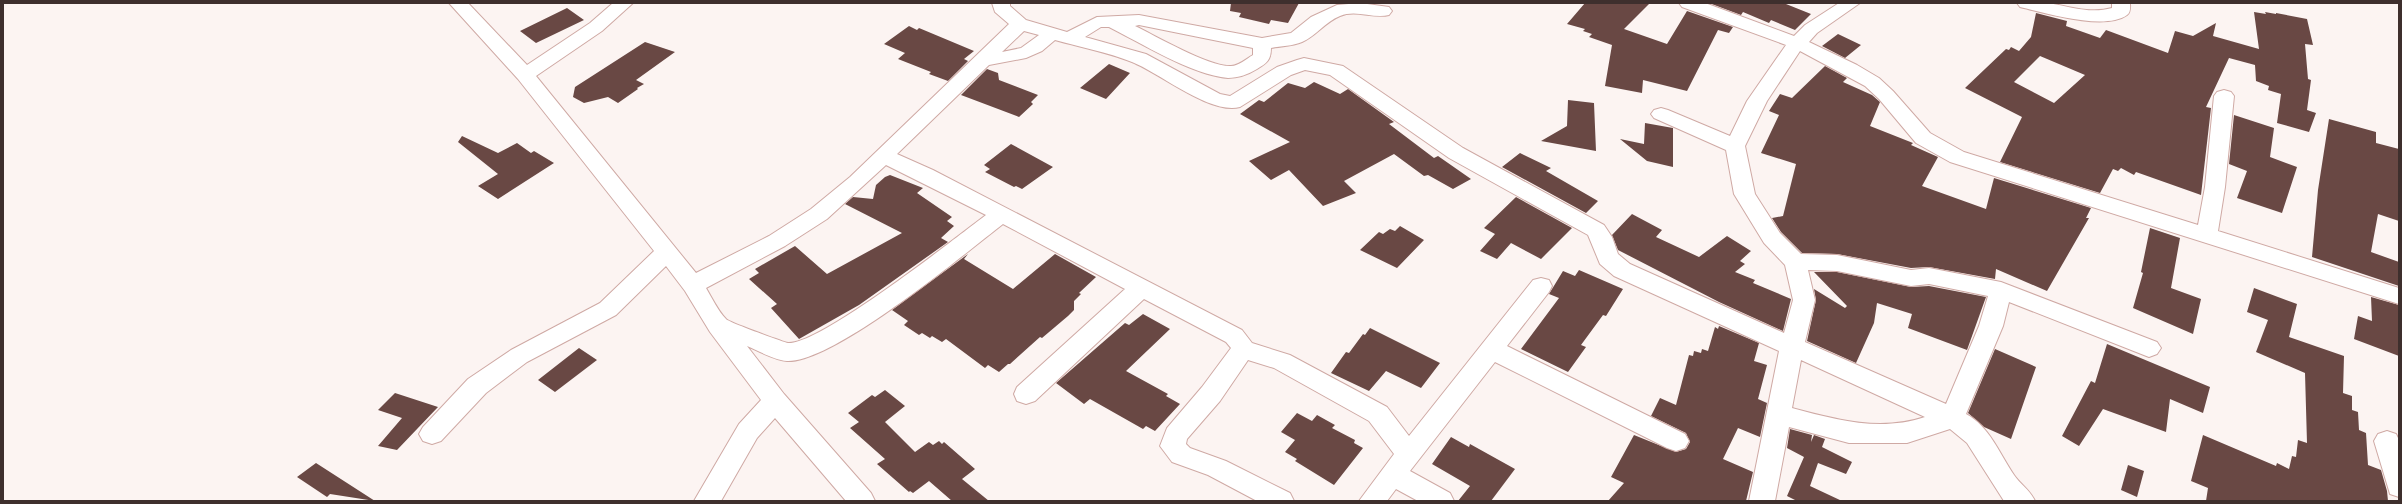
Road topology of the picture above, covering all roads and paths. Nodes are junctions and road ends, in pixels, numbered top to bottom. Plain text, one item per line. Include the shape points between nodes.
1 (458, 3) edge
2 (624, 3) edge
3 (1001, 3) edge
4 (1688, 3) edge
5 (1851, 3) edge
6 (2026, 3) edge
7 (2121, 3) edge
8 (1383, 11) dead end
9 (1108, 20) junction
10 (1020, 24) junction
11 (1061, 35) junction
12 (1262, 44) junction
13 (1796, 44) junction
14 (981, 60) junction
15 (525, 75) junction
16 (2224, 96) dead end
17 (1661, 114) dead end
18 (1734, 146) junction
19 (883, 156) junction
20 (1001, 215) junction
21 (2207, 235) junction
22 (666, 252) junction
23 (1795, 262) junction
24 (693, 284) junction
25 (1542, 286) dead end
26 (1142, 288) junction
27 (2001, 290) junction
28 (2399, 296) edge
29 (718, 326) junction
30 (1792, 345) junction
31 (2149, 348) dead end
32 (1243, 349) junction
33 (1491, 349) junction
34 (1026, 394) dead end
35 (775, 401) junction
36 (1779, 415) junction
37 (1952, 418) junction
38 (432, 434) dead end
39 (2387, 440) dead end
40 (1676, 441) dead end
41 (1408, 454) junction
42 (1392, 474) junction
43 (2399, 486) edge
44 (707, 501) edge
45 (862, 501) edge
46 (1281, 501) edge
47 (1372, 501) edge
48 (1442, 501) edge
49 (1762, 501) edge
50 (2022, 501) edge

1 - 15 street
2 - 15 street via 596,27
3 - 10 street via 1001,8
4 - 13 street
5 - 13 street via 1810,29
6 - 7 street via 2083,15 2108,16 2121,11
8 - 12 street via 1357,8 1337,10 1317,21 1296,38
9 - 11 street
9 - 12 street via 1139,20
9 - 12 street via 1207,66 1228,73 1241,70 1262,57
10 - 11 street
10 - 14 street
11 - 14 street via 1028,53
11 - 30 street via 1139,58 1213,98 1233,103 1284,72 1304,64 1336,70 1456,153 1596,230 1602,237 1608,258 1622,270
13 - 18 street via 1757,101
13 - 21 street via 1847,67 1873,83 1923,138 1957,157
14 - 19 street
15 - 22 street
16 - 21 street via 2215,187
17 - 18 street
18 - 23 street via 1745,194 1772,238
19 - 20 street via 926,175
19 - 24 street via 819,214 777,241
20 - 26 street
20 - 29 street via 911,283 845,328 804,350 786,352
21 - 28 street
22 - 24 street
22 - 38 street via 608,309 519,356 477,386
23 - 27 street via 1837,263 1911,278 1929,276
23 - 30 street via 1804,300
24 - 29 street
25 - 33 street
26 - 32 street via 1234,336
26 - 34 street
27 - 31 street
27 - 37 street via 1991,326
29 - 35 street
30 - 36 street
30 - 37 street
32 - 41 street via 1282,361 1378,414
32 - 46 street via 1211,394 1176,435 1173,446 1181,455 1217,468
33 - 40 street
33 - 41 street
35 - 44 street via 748,431
35 - 45 street
36 - 37 street via 1849,433 1907,433
36 - 49 street
37 - 50 street via 1969,428 2010,492
39 - 43 street
41 - 42 street
42 - 47 street
42 - 48 street

